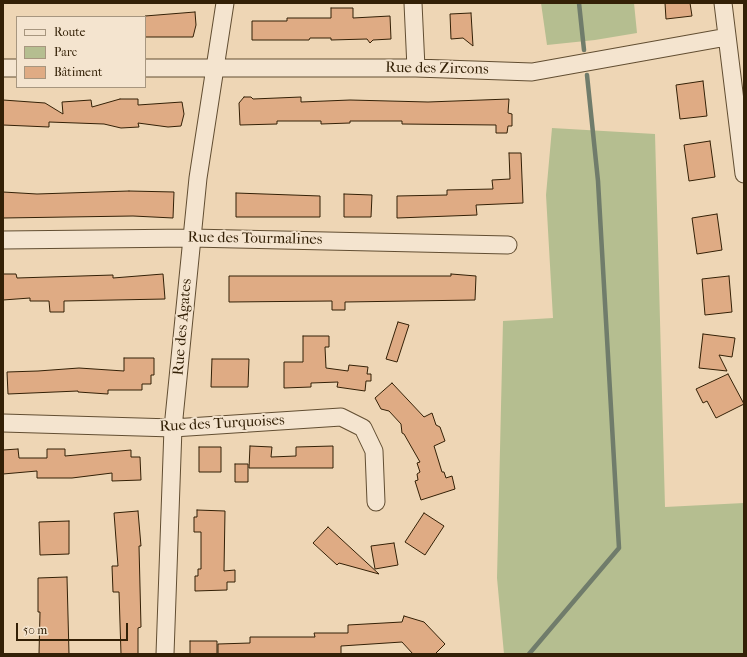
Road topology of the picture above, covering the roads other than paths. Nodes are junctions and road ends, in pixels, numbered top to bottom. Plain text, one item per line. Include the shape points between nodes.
1 (225, 3) edge
2 (413, 3) edge
3 (723, 3) edge
4 (726, 37) junction
5 (216, 67) junction
6 (3, 68) edge
7 (16, 68) edge
8 (146, 68) edge
9 (416, 68) junction
10 (744, 174) edge
11 (191, 238) junction
12 (3, 240) edge
13 (508, 245) dead end
14 (3, 423) edge
15 (173, 428) junction
16 (376, 502) dead end
17 (165, 654) edge

1 - 5 street, Rue des Agates
2 - 9 street
3 - 4 street
4 - 9 street, Rue des Zircons via 532,72
4 - 10 street
5 - 8 street, Rue des Zircons
5 - 9 street, Rue des Zircons
5 - 11 street, Rue des Agates
6 - 7 street
11 - 12 street, Rue des Tourmalines
11 - 13 street, Rue des Tourmalines
11 - 15 street, Rue des Agates
14 - 15 street, Rue des Turquoises
15 - 16 street, Rue des Turquoises via 341,417 364,428 374,451
15 - 17 street, Rue des Agates

